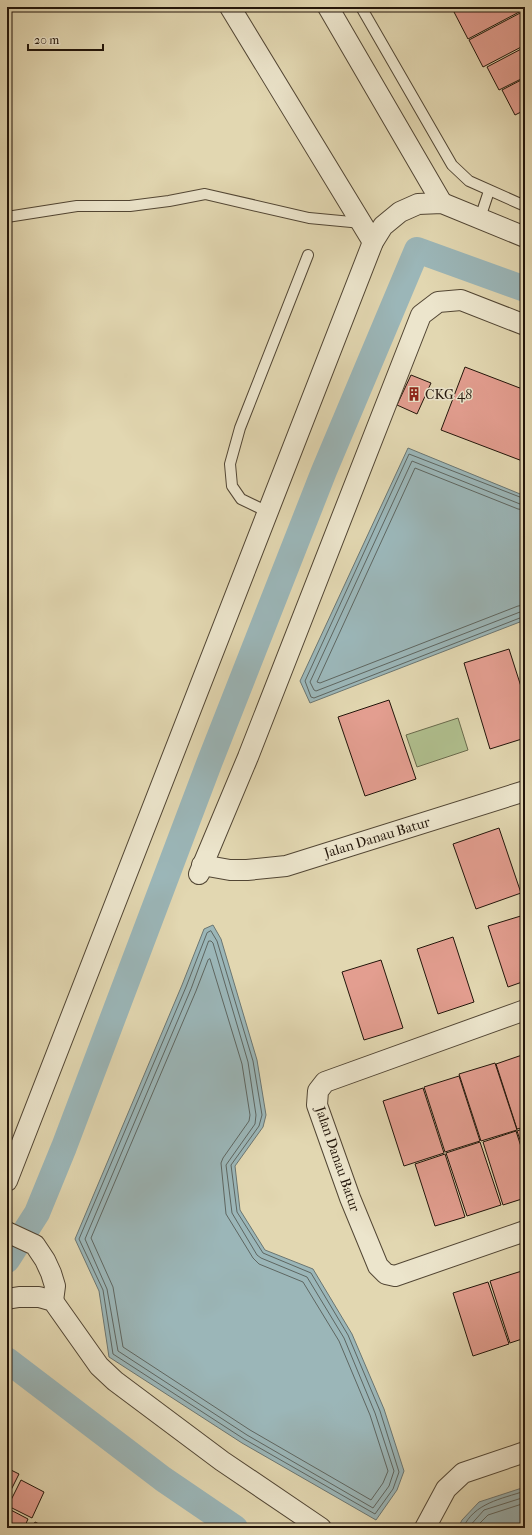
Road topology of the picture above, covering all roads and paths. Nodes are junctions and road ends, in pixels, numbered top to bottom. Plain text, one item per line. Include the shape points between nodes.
1 (230, 7) edge
2 (328, 7) edge
3 (361, 7) edge
4 (489, 191) junction
5 (442, 202) junction
6 (525, 206) edge
7 (7, 217) edge
8 (480, 218) junction
9 (362, 223) junction
10 (525, 237) edge
11 (373, 242) junction
12 (308, 255) dead end
13 (525, 325) edge
14 (268, 512) junction
15 (525, 792) edge
16 (525, 1010) edge
17 (7, 1181) edge
18 (525, 1231) edge
19 (7, 1232) edge
20 (7, 1299) edge
21 (53, 1301) junction
22 (525, 1452) edge
23 (321, 1528) edge
24 (425, 1528) edge

1 - 9 street
2 - 5 street
3 - 4 lane via 452,165 469,181
4 - 6 lane
4 - 8 lane
5 - 8 street
5 - 11 street via 418,204 400,212 383,226
7 - 9 lane via 77,206 130,206 205,194 309,218
8 - 10 street
9 - 11 street
11 - 14 street
12 - 14 lane via 240,428 230,464 232,486 241,499
13 - 15 street, Jalan Danau Batur via 461,300 438,302 421,315 248,757 201,869 247,870 286,866
14 - 17 street
16 - 18 street, Jalan Danau Batur via 325,1082 318,1091 317,1105 350,1198 378,1266 386,1274 395,1276
19 - 21 street via 35,1245 51,1273 55,1286
20 - 21 street via 39,1296
21 - 23 street via 99,1366 115,1381 222,1461
22 - 24 street via 463,1473 446,1489

